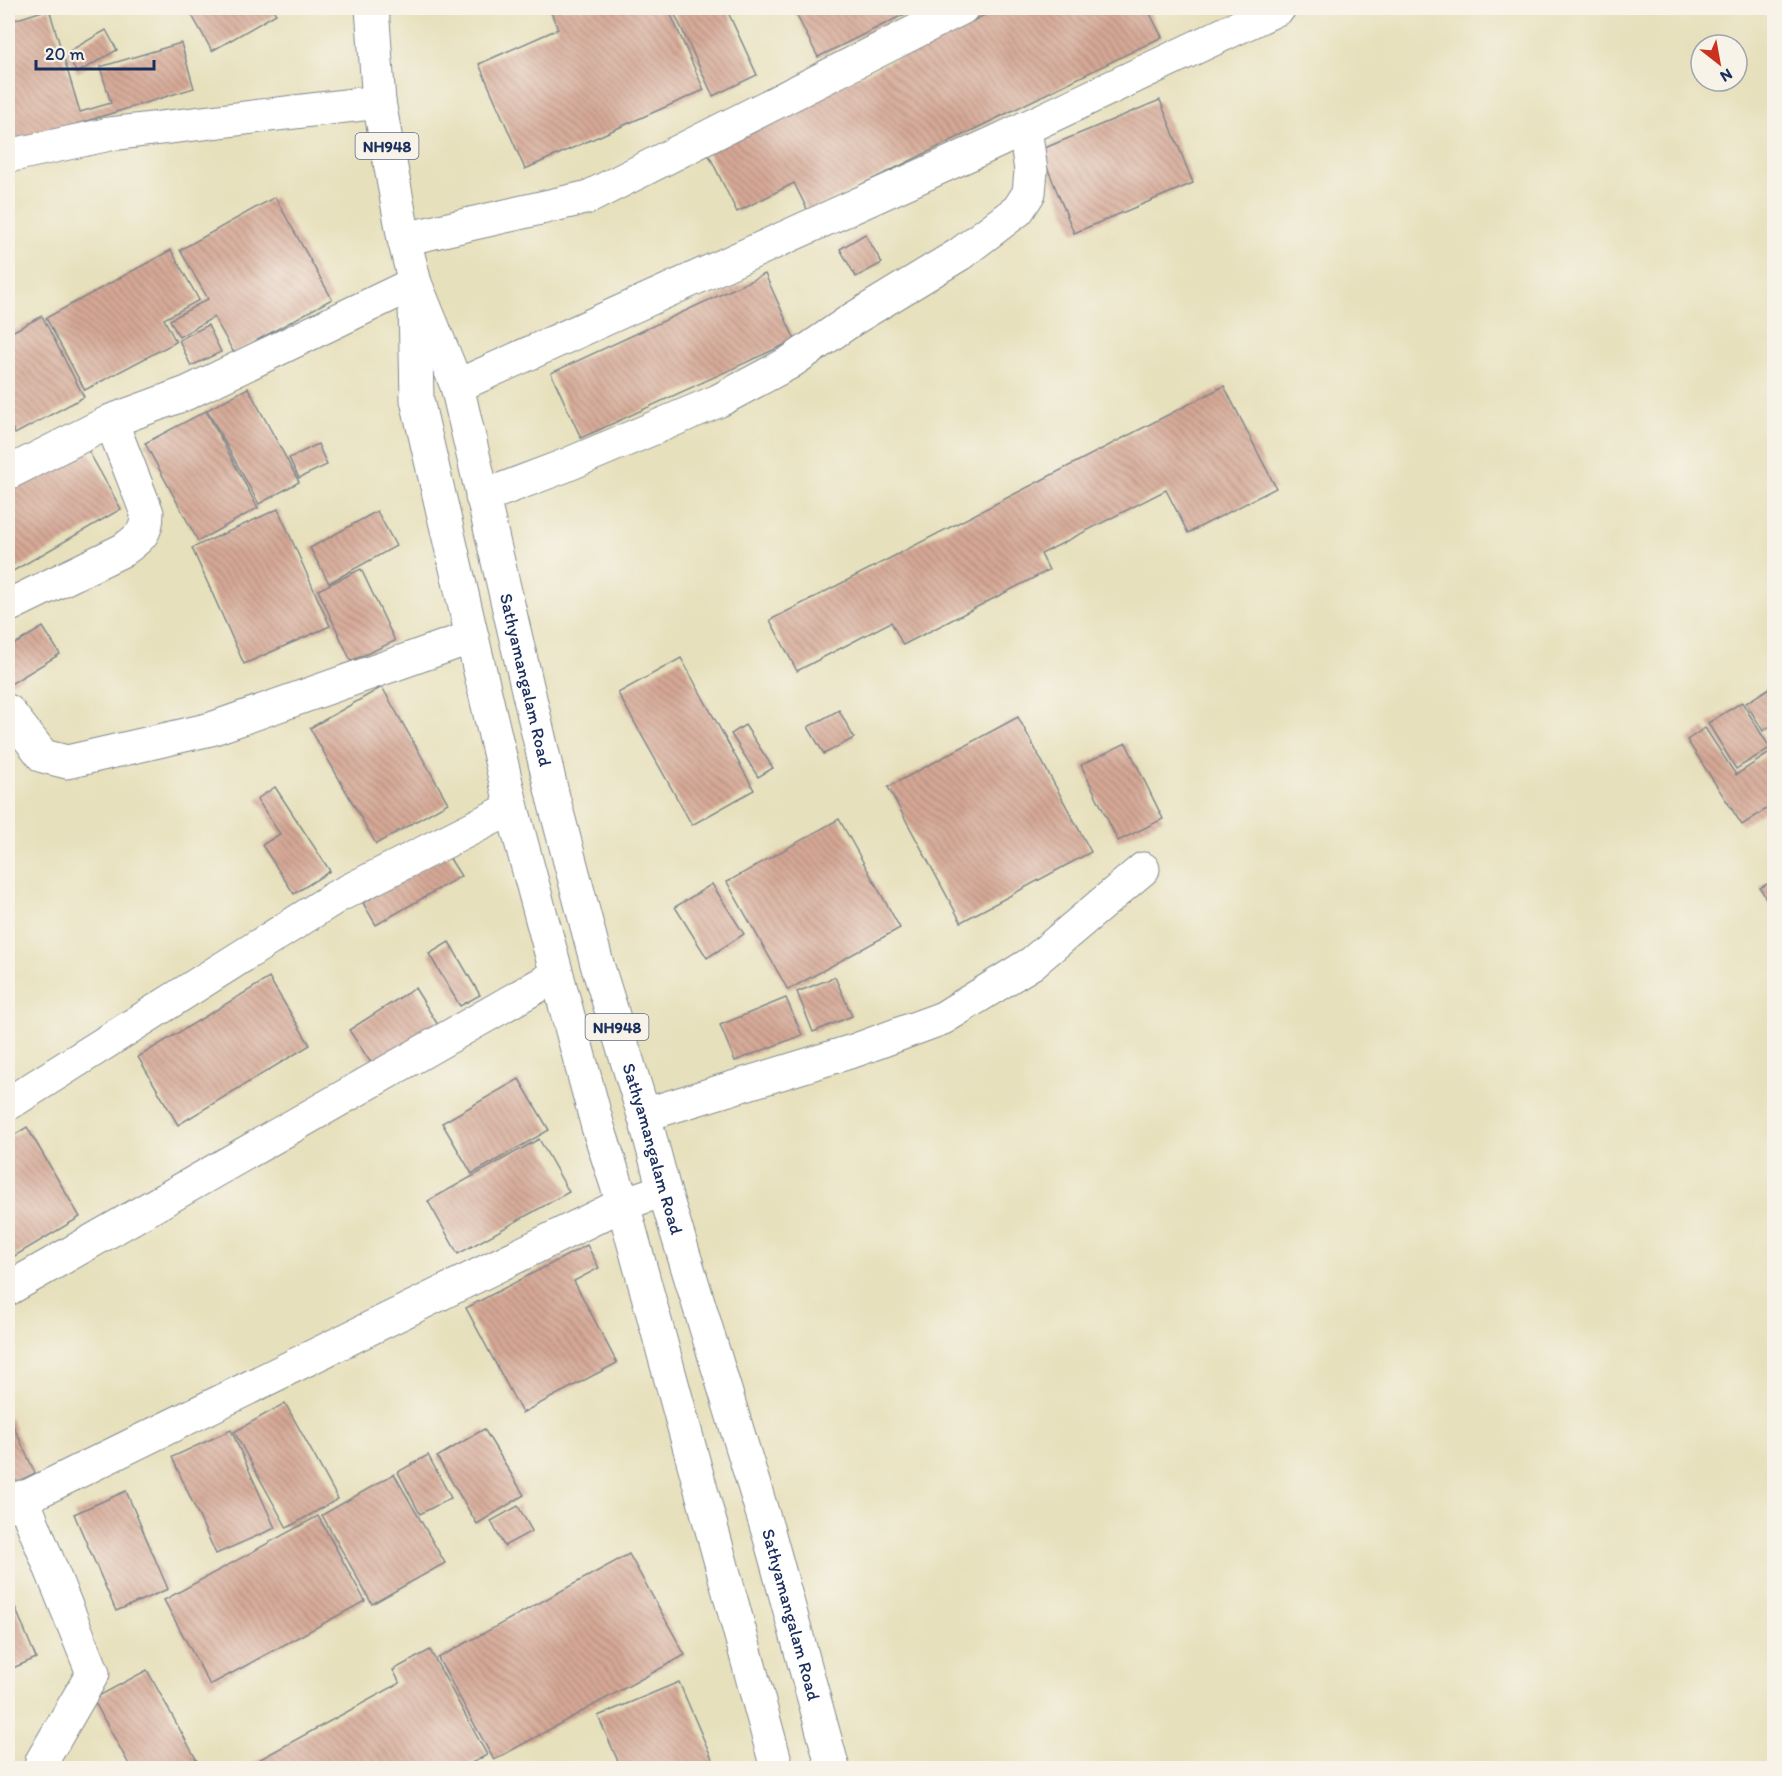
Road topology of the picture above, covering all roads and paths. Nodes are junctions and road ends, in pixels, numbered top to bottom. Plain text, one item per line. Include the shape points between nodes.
1 (372, 8) edge
2 (962, 8) edge
3 (1278, 8) edge
4 (380, 102) junction
5 (1025, 128) junction
6 (8, 156) edge
7 (404, 239) junction
8 (415, 283) junction
9 (457, 386) junction
10 (111, 421) junction
11 (8, 473) edge
12 (482, 497) junction
13 (8, 606) edge
14 (472, 637) junction
15 (8, 711) edge
16 (512, 808) junction
17 (1143, 869) dead end
18 (557, 975) junction
19 (8, 1104) edge
20 (644, 1115) junction
21 (664, 1191) junction
22 (623, 1204) junction
23 (8, 1289) edge
24 (15, 1502) edge
25 (46, 1768) edge
26 (777, 1768) edge
27 (833, 1768) edge

1 - 4 main road, Sathyamangalam Road / NH948
2 - 7 main road via 590,197
3 - 5 main road
4 - 6 main road via 110,134
4 - 7 main road, Sathyamangalam Road / NH948
5 - 9 main road
5 - 12 main road via 1031,171 1029,193 1018,210 960,254 789,363 718,401
7 - 8 main road, Sathyamangalam Road / NH948
8 - 9 main road, Sathyamangalam Road / NH948
8 - 10 main road via 187,393
8 - 14 main road, Sathyamangalam Road / NH948 via 417,400
9 - 12 main road, Sathyamangalam Road / NH948
10 - 11 main road
10 - 13 main road via 147,513 147,526 139,538 123,549
12 - 20 main road, Sathyamangalam Road / NH948 via 556,808 597,964
14 - 15 main road via 211,729 67,762 43,756
14 - 16 main road, Sathyamangalam Road / NH948
16 - 18 main road, Sathyamangalam Road / NH948
16 - 19 main road via 336,897
17 - 20 main road via 1032,963 943,1017 856,1050
18 - 22 main road, Sathyamangalam Road / NH948
18 - 23 main road
20 - 21 main road, Sathyamangalam Road / NH948
21 - 22 main road
21 - 27 main road, Sathyamangalam Road / NH948 via 770,1538
22 - 24 main road
22 - 26 main road, Sathyamangalam Road / NH948
24 - 25 main road via 93,1673 42,1761

